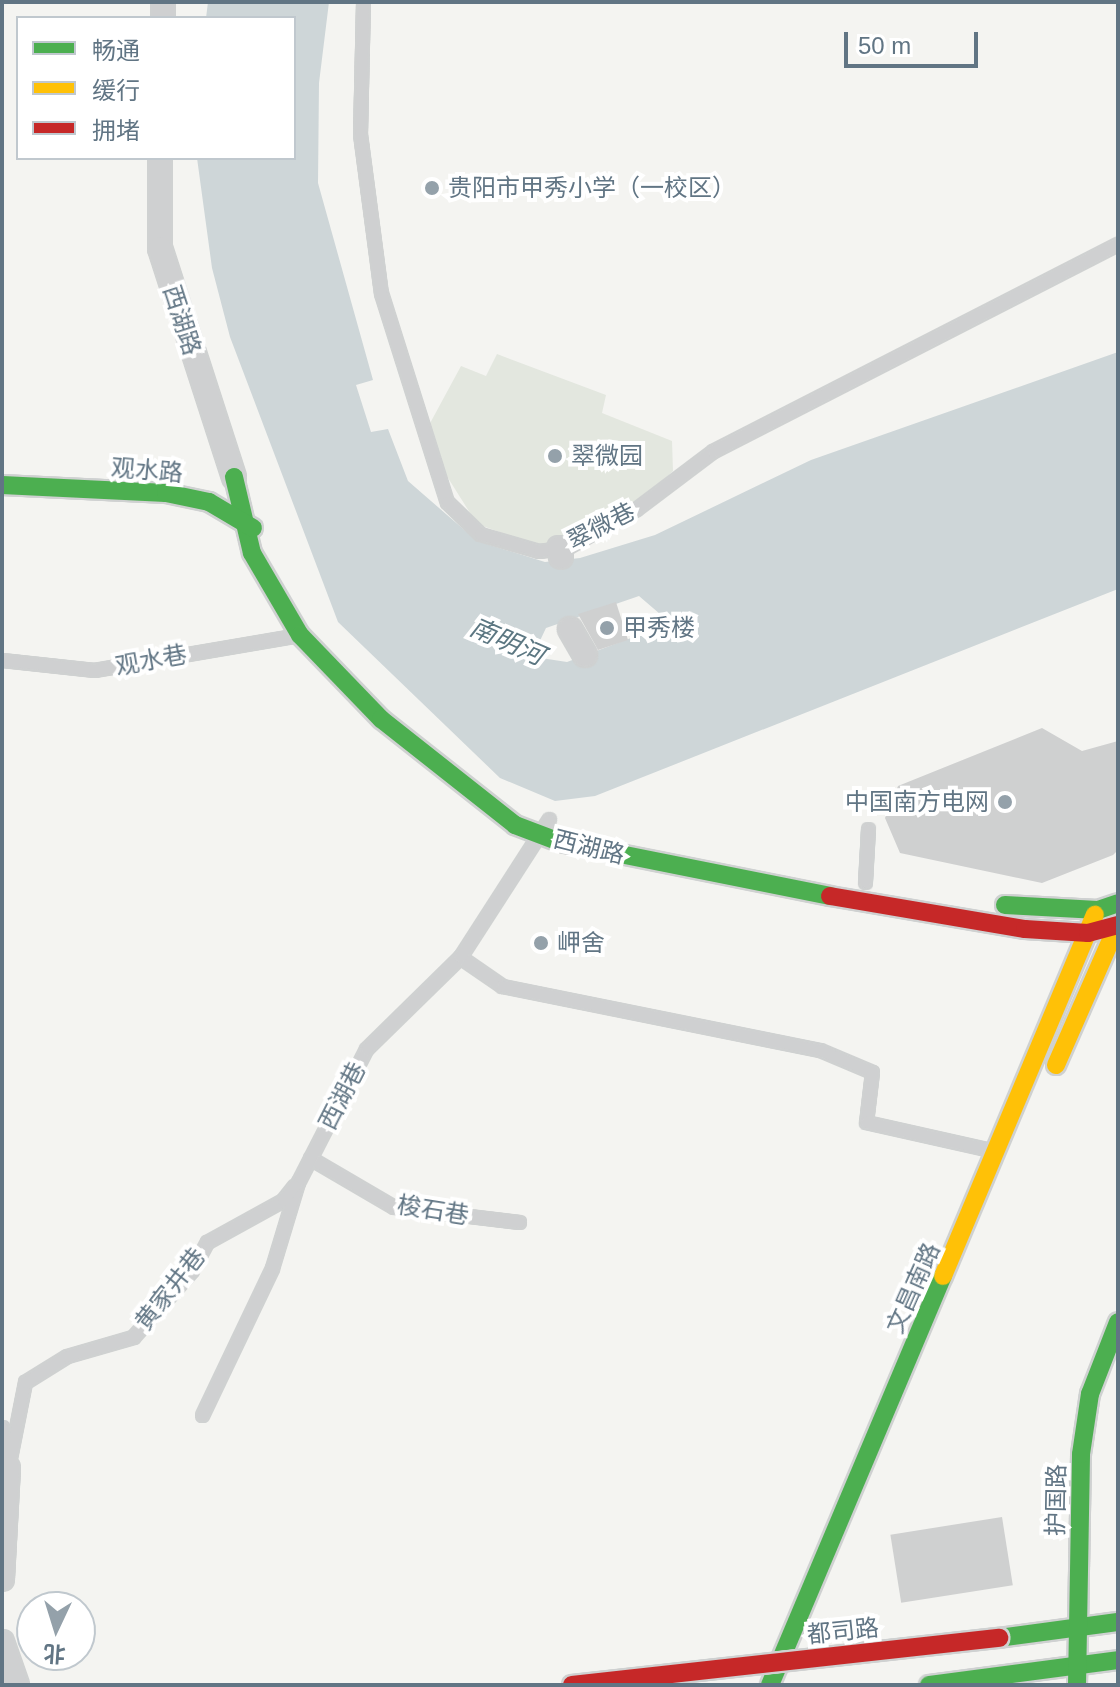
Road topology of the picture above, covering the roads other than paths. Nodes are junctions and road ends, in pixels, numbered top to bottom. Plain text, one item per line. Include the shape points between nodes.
1 (363, 2) edge
2 (160, 160) edge
3 (1118, 244) edge
4 (234, 477) junction
5 (2, 485) edge
6 (2, 504) edge
7 (246, 520) junction
8 (261, 550) junction
9 (570, 629) dead end
10 (300, 635) junction
11 (585, 655) dead end
12 (2, 660) edge
13 (543, 826) junction
14 (868, 829) dead end
15 (865, 882) junction
16 (1118, 903) edge
17 (1030, 909) junction
18 (1098, 910) junction
19 (1088, 933) junction
20 (1115, 935) edge
21 (460, 957) junction
22 (1051, 1077) dead end
23 (999, 1152) junction
24 (310, 1158) junction
25 (298, 1182) junction
26 (989, 1220) dead end
27 (519, 1222) dead end
28 (1118, 1322) edge
29 (202, 1415) dead end
30 (2, 1427) edge
31 (8, 1468) junction
32 (2, 1579) edge
33 (1118, 1622) edge
34 (1078, 1627) junction
35 (2, 1642) edge
36 (1118, 1660) edge
37 (1078, 1665) junction
38 (17, 1685) edge
39 (572, 1685) edge
40 (770, 1685) edge
41 (793, 1685) edge
42 (929, 1685) edge
43 (1077, 1685) edge

1 - 3 lane, 翠微巷 via 360,134 381,293 447,502 480,534 560,552 636,509 736,438
2 - 4 street, 西湖路 via 160,248
4 - 7 main road, 西湖路
4 - 8 main road, 西湖路
5 - 7 main road, 观水路 via 166,493 209,502
6 - 8 main road, 观水路 via 203,517
7 - 8 main road, 观水路
8 - 10 main road, 西湖路
8 - 13 main road, 西湖路 via 336,655 488,789
9 - 11 street
10 - 12 lane, 观水巷 via 94,670
10 - 13 main road, 西湖路 via 381,719 479,800
13 - 15 main road, 西湖路
13 - 19 main road, 西湖路 via 746,882 1025,929
13 - 21 lane, 西湖巷
14 - 15 lane
15 - 17 main road, 西湖路
16 - 18 main road, 西湖路
17 - 18 main road, 西湖路
17 - 19 street
18 - 19 main road, 文昌南路
19 - 20 street
19 - 23 main road, 文昌南路
20 - 22 main road
21 - 23 lane via 502,986 820,1050 872,1072 866,1122
21 - 24 lane, 西湖巷 via 366,1049
23 - 40 main road, 文昌南路
24 - 25 lane, 西湖巷
24 - 27 lane, 梭石巷 via 394,1207
25 - 29 lane, 西湖巷 via 272,1268
25 - 31 lane, 黄家井巷 via 283,1200 207,1242 192,1270 133,1337 67,1356 25,1382
26 - 41 main road, 文昌南路 via 814,1623
28 - 34 main road, 护国路 via 1090,1394 1081,1454
30 - 31 lane
31 - 32 street
33 - 34 main road, 都司路
34 - 37 main road, 护国路
34 - 39 main road, 都司路, bridge
35 - 38 street
36 - 37 main road
37 - 42 main road
37 - 43 main road, 护国路

